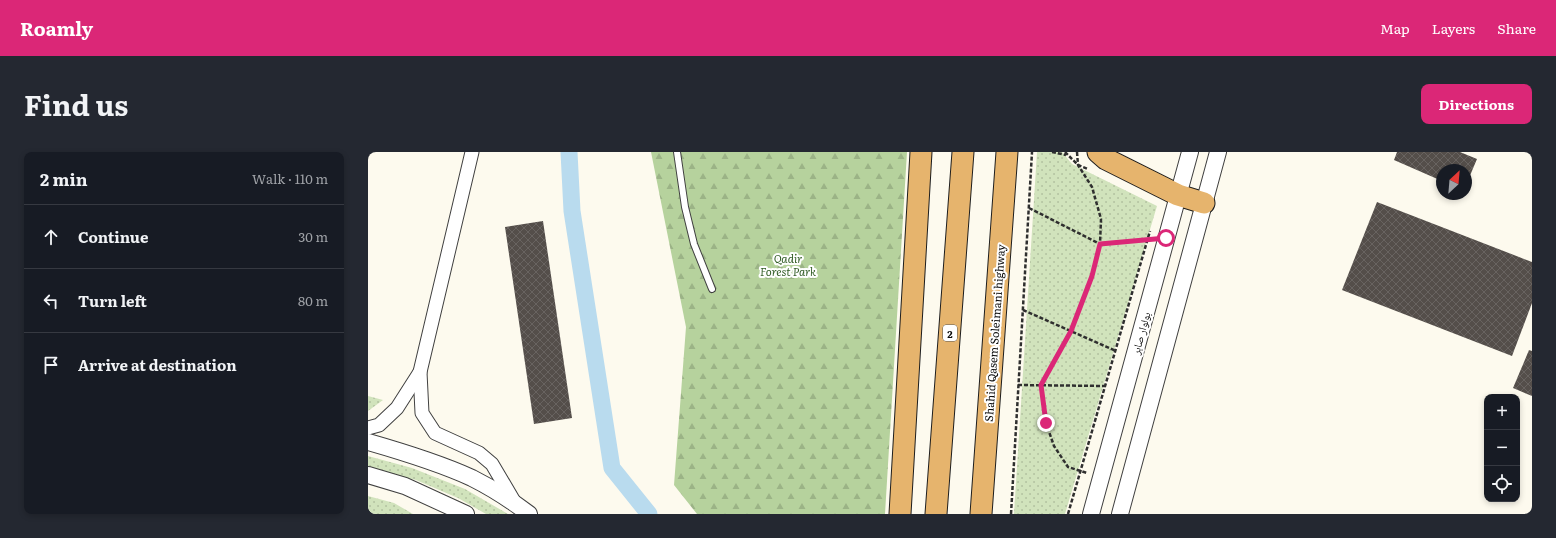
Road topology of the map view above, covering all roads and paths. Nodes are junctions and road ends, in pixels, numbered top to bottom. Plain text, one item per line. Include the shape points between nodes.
1 (472, 152) edge
2 (677, 152) edge
3 (921, 152) edge
4 (963, 152) edge
5 (1007, 152) edge
6 (1032, 152) edge
7 (1052, 152) edge
8 (1065, 152) edge
9 (1077, 152) edge
10 (1190, 152) edge
11 (1218, 152) edge
12 (1067, 155) junction
13 (1094, 162) edge
14 (1078, 165) junction
15 (1178, 195) junction
16 (1204, 203) junction
17 (1029, 208) junction
18 (1152, 225) dead end
19 (1166, 238) junction
20 (1147, 240) junction
21 (1100, 244) junction
22 (712, 289) dead end
23 (1023, 310) junction
24 (1071, 331) junction
25 (1115, 350) junction
26 (1133, 358) junction
27 (420, 372) junction
28 (1018, 385) junction
29 (1041, 385) junction
30 (1105, 386) junction
31 (368, 428) edge
32 (368, 442) edge
33 (1080, 471) junction
34 (368, 475) edge
35 (1101, 477) junction
36 (515, 503) junction
37 (466, 514) edge
38 (529, 514) edge
39 (900, 514) edge
40 (936, 514) edge
41 (981, 514) edge
42 (1011, 514) edge
43 (1068, 514) edge
44 (1091, 514) edge
45 (1120, 514) edge

1 - 27 street
2 - 22 lane via 685,207 694,244
3 - 39 highway
4 - 40 highway, 2
5 - 41 highway, Shahid Qasem Soleimani highway
6 - 17 path
7 - 12 path
8 - 12 path
9 - 14 path
10 - 15 street, بولوار صابر
11 - 16 street
12 - 14 path
13 - 14 path
13 - 15 highway via 1106,159
14 - 21 path via 1092,187 1101,219
15 - 16 highway
15 - 19 street, بولوار صابر
16 - 45 street
17 - 21 path
17 - 23 path
18 - 20 path
19 - 20 path
19 - 26 street, بولوار صابر
20 - 21 path
20 - 25 path
21 - 24 path via 1092,276
23 - 24 path
23 - 28 path
24 - 25 path
24 - 29 path
25 - 26 path
25 - 30 path
26 - 35 street, بولوار صابر
27 - 31 street via 396,408 379,425
27 - 36 street via 422,413 435,432 479,453 492,464
28 - 29 path
28 - 42 path
29 - 30 path
29 - 33 path via 1046,423 1054,446 1068,467
30 - 33 path
32 - 36 street via 416,456 473,479
33 - 35 path
33 - 43 path
34 - 37 street via 405,486
35 - 44 street, بولوار صابر
36 - 38 street

